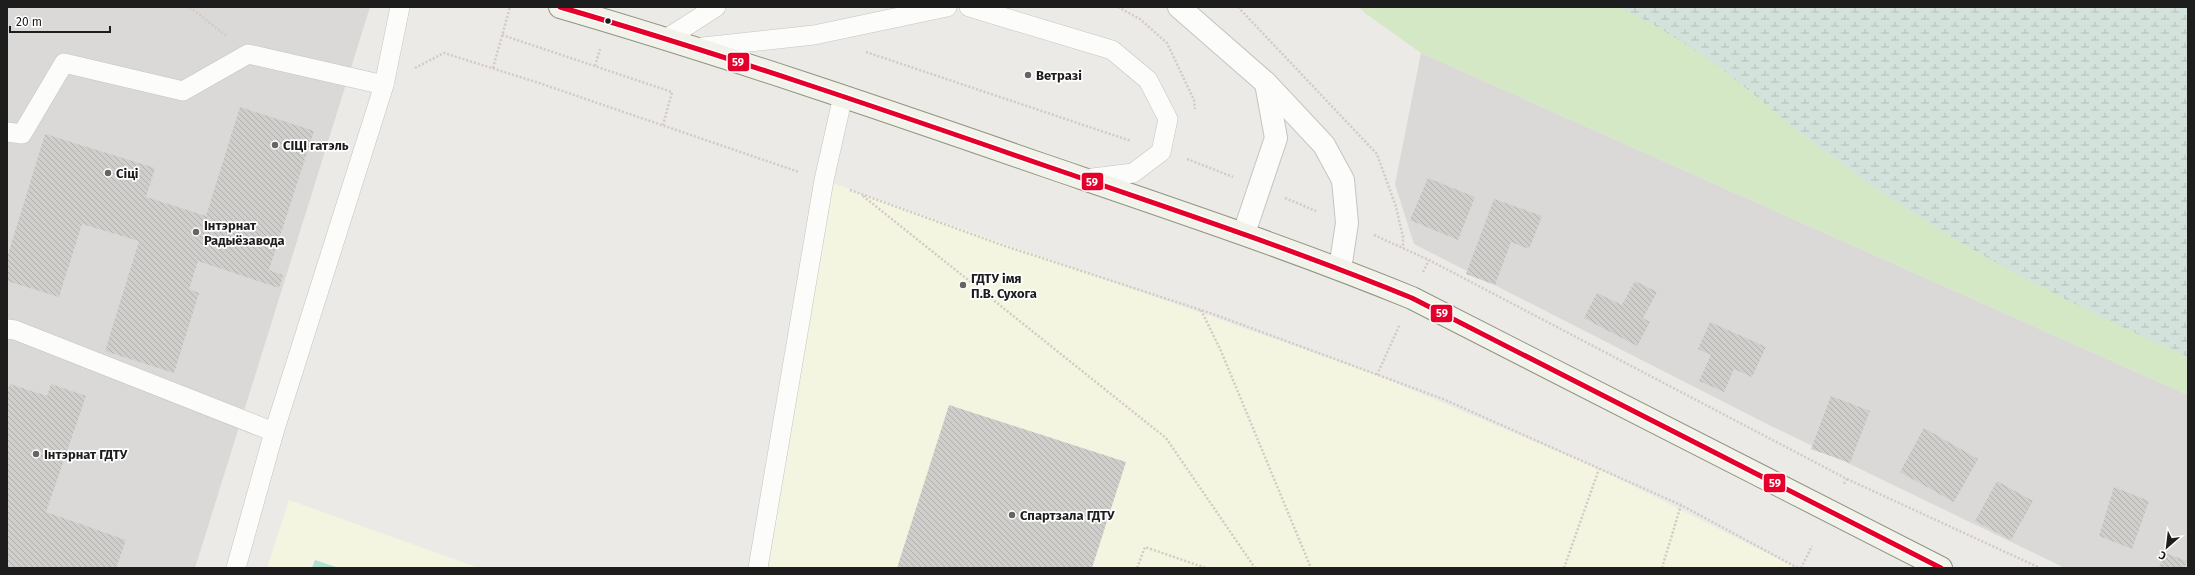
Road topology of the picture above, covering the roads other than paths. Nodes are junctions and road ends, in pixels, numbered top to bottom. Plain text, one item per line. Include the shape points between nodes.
1 (400, 7) edge
2 (560, 7) edge
3 (716, 7) edge
4 (947, 7) edge
5 (969, 7) edge
6 (1180, 7) edge
7 (666, 39) junction
8 (692, 48) junction
9 (1266, 83) junction
10 (384, 85) junction
11 (843, 96) junction
12 (7, 132) edge
13 (1085, 179) junction
14 (1244, 233) junction
15 (1340, 269) junction
16 (7, 329) edge
17 (274, 432) junction
18 (1931, 566) edge
19 (236, 568) edge
20 (758, 568) edge

1 - 10 lane
2 - 7 main road
3 - 7 lane
4 - 8 lane via 814,35
5 - 13 lane via 1112,50 1148,80 1168,119 1162,152 1133,173
6 - 9 street
7 - 8 main road
8 - 11 main road
9 - 14 street via 1276,138
9 - 15 street via 1324,145 1344,180 1347,223
10 - 12 lane via 248,54 183,91 64,63 22,134
10 - 17 lane
11 - 13 main road
11 - 20 lane via 824,180
13 - 14 main road
14 - 15 main road
15 - 18 main road via 1412,298
16 - 17 lane
17 - 19 lane

